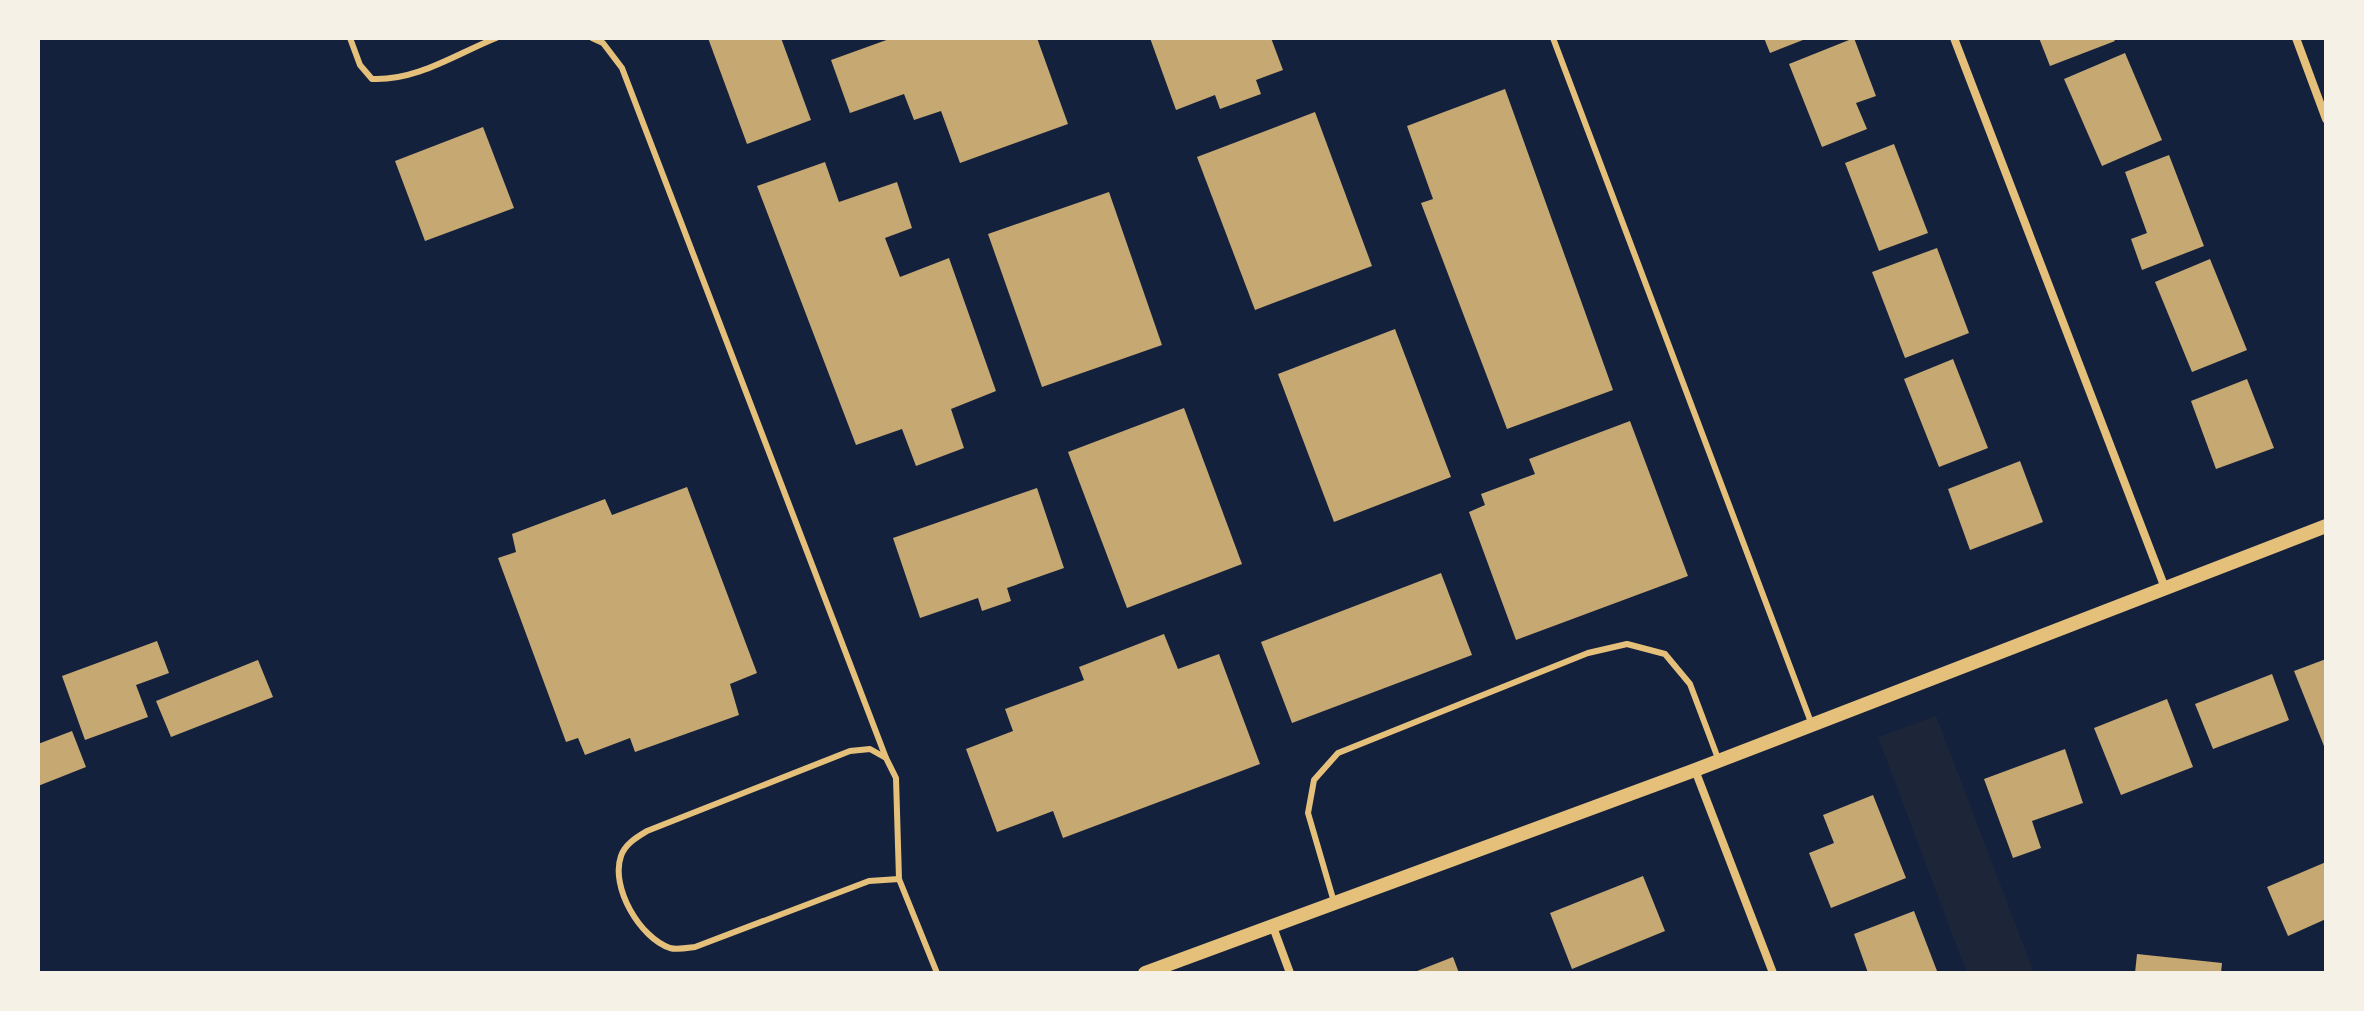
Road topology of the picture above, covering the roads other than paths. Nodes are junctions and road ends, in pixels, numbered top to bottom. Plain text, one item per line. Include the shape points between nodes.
1 (350, 38) edge
2 (468, 38) edge
3 (496, 38) edge
4 (592, 38) edge
5 (1553, 38) edge
6 (1954, 38) edge
7 (2296, 38) edge
8 (472, 47) junction
9 (2326, 119) edge
10 (2326, 526) edge
11 (2165, 588) junction
12 (1812, 725) junction
13 (886, 758) junction
14 (1719, 761) junction
15 (1695, 770) junction
16 (899, 879) junction
17 (1334, 904) junction
18 (1273, 927) junction
19 (937, 973) edge
20 (1145, 973) edge
21 (1290, 973) edge
22 (1773, 973) edge

1 - 8 lane via 372,79 392,80
2 - 8 lane
3 - 8 lane
4 - 13 lane via 603,43 622,68
5 - 12 lane
6 - 11 street
7 - 9 street
10 - 11 street
11 - 12 street
12 - 14 street
13 - 16 lane via 896,778
13 - 16 lane via 870,749 850,751 647,831 629,842 620,857 620,884 629,910 646,933 671,948 695,947 869,881
14 - 15 street
14 - 17 lane via 1690,684 1665,654 1627,644 1588,653 1338,753 1314,780 1308,813
15 - 17 street
15 - 22 street
16 - 19 lane
17 - 18 street
18 - 20 street
18 - 21 street

